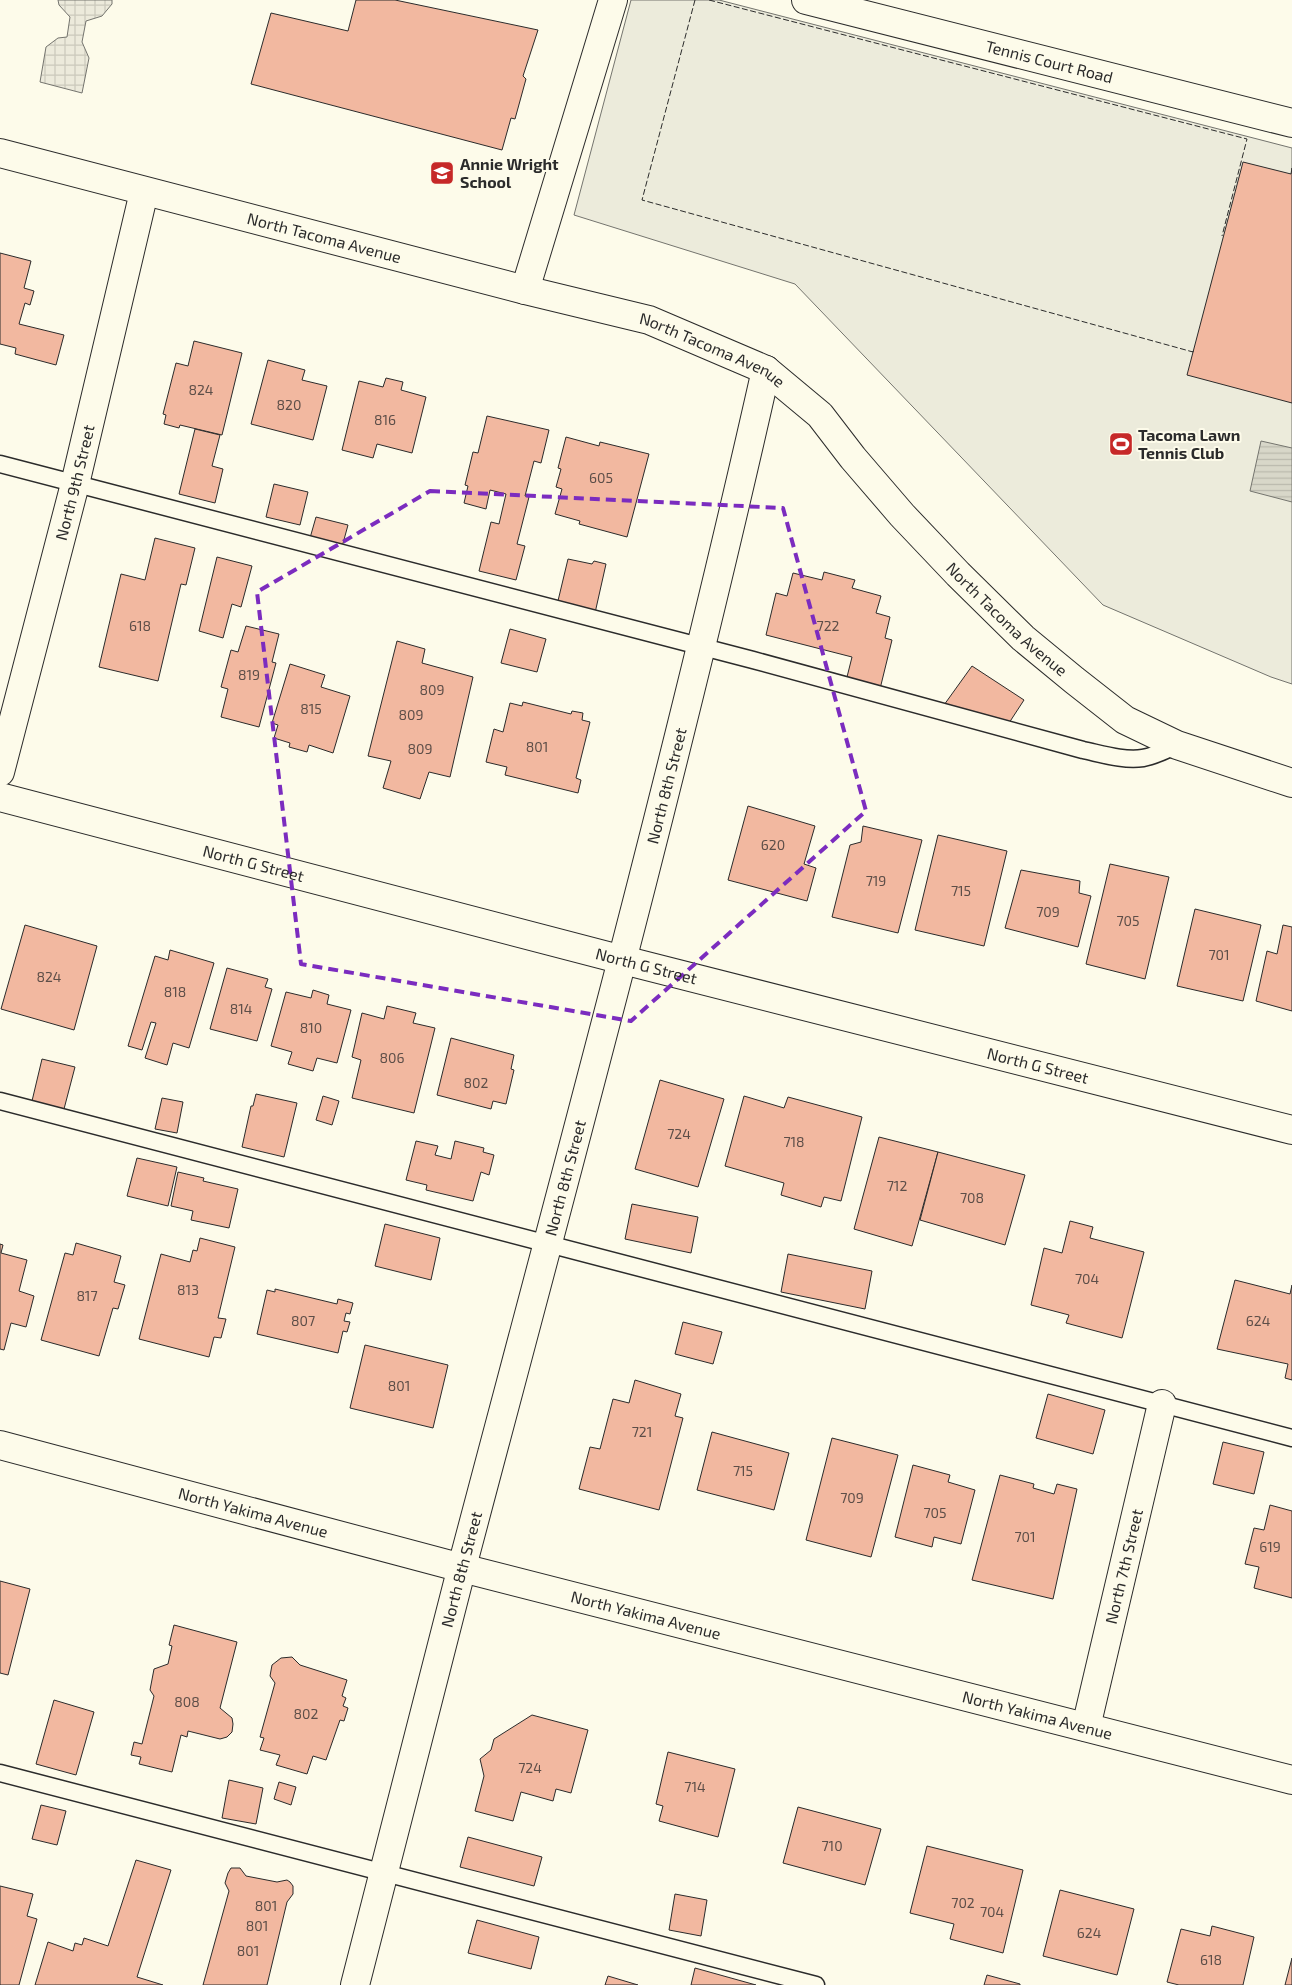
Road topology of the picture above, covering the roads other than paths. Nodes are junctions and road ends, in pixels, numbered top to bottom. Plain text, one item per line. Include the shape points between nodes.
1 (612, 0) edge
2 (806, 0) edge
3 (1292, 124) edge
4 (0, 153) edge
5 (144, 192) junction
6 (525, 290) junction
7 (766, 370) junction
8 (0, 464) edge
9 (75, 484) junction
10 (702, 647) junction
11 (1177, 745) junction
12 (0, 772) edge
13 (1292, 783) edge
14 (0, 797) edge
15 (623, 960) junction
16 (0, 1101) edge
17 (1292, 1130) edge
18 (548, 1244) junction
19 (1162, 1404) junction
20 (1292, 1438) edge
21 (0, 1445) edge
22 (462, 1568) junction
23 (1086, 1728) junction
24 (0, 1773) edge
25 (1292, 1780) edge
26 (384, 1873) junction
27 (355, 1985) edge
28 (816, 1985) edge

1 - 6 street
2 - 3 street, Tennis Court Road
4 - 5 street, North Tacoma Avenue
5 - 6 street, North Tacoma Avenue
5 - 9 street, North 9th Street
6 - 7 street, North Tacoma Avenue via 650,320
7 - 10 street, North 8th Street
7 - 11 street, North Tacoma Avenue via 820,415 902,515 1023,638 1125,720
8 - 9 lane
9 - 10 lane
9 - 12 street, North 9th Street
10 - 11 lane via 1107,755 1145,758
10 - 15 street, North 8th Street
11 - 13 street, North Tacoma Avenue
14 - 15 street, North G Street
15 - 17 street, North G Street
15 - 18 street, North 8th Street
16 - 18 lane
18 - 19 lane
18 - 22 street, North 8th Street
19 - 20 lane
19 - 23 street, North 7th Street
21 - 22 street, North Yakima Avenue
22 - 23 street, North Yakima Avenue
22 - 26 street, North 8th Street
23 - 25 street, North Yakima Avenue
24 - 26 lane
26 - 27 street, North 8th Street
26 - 28 lane

